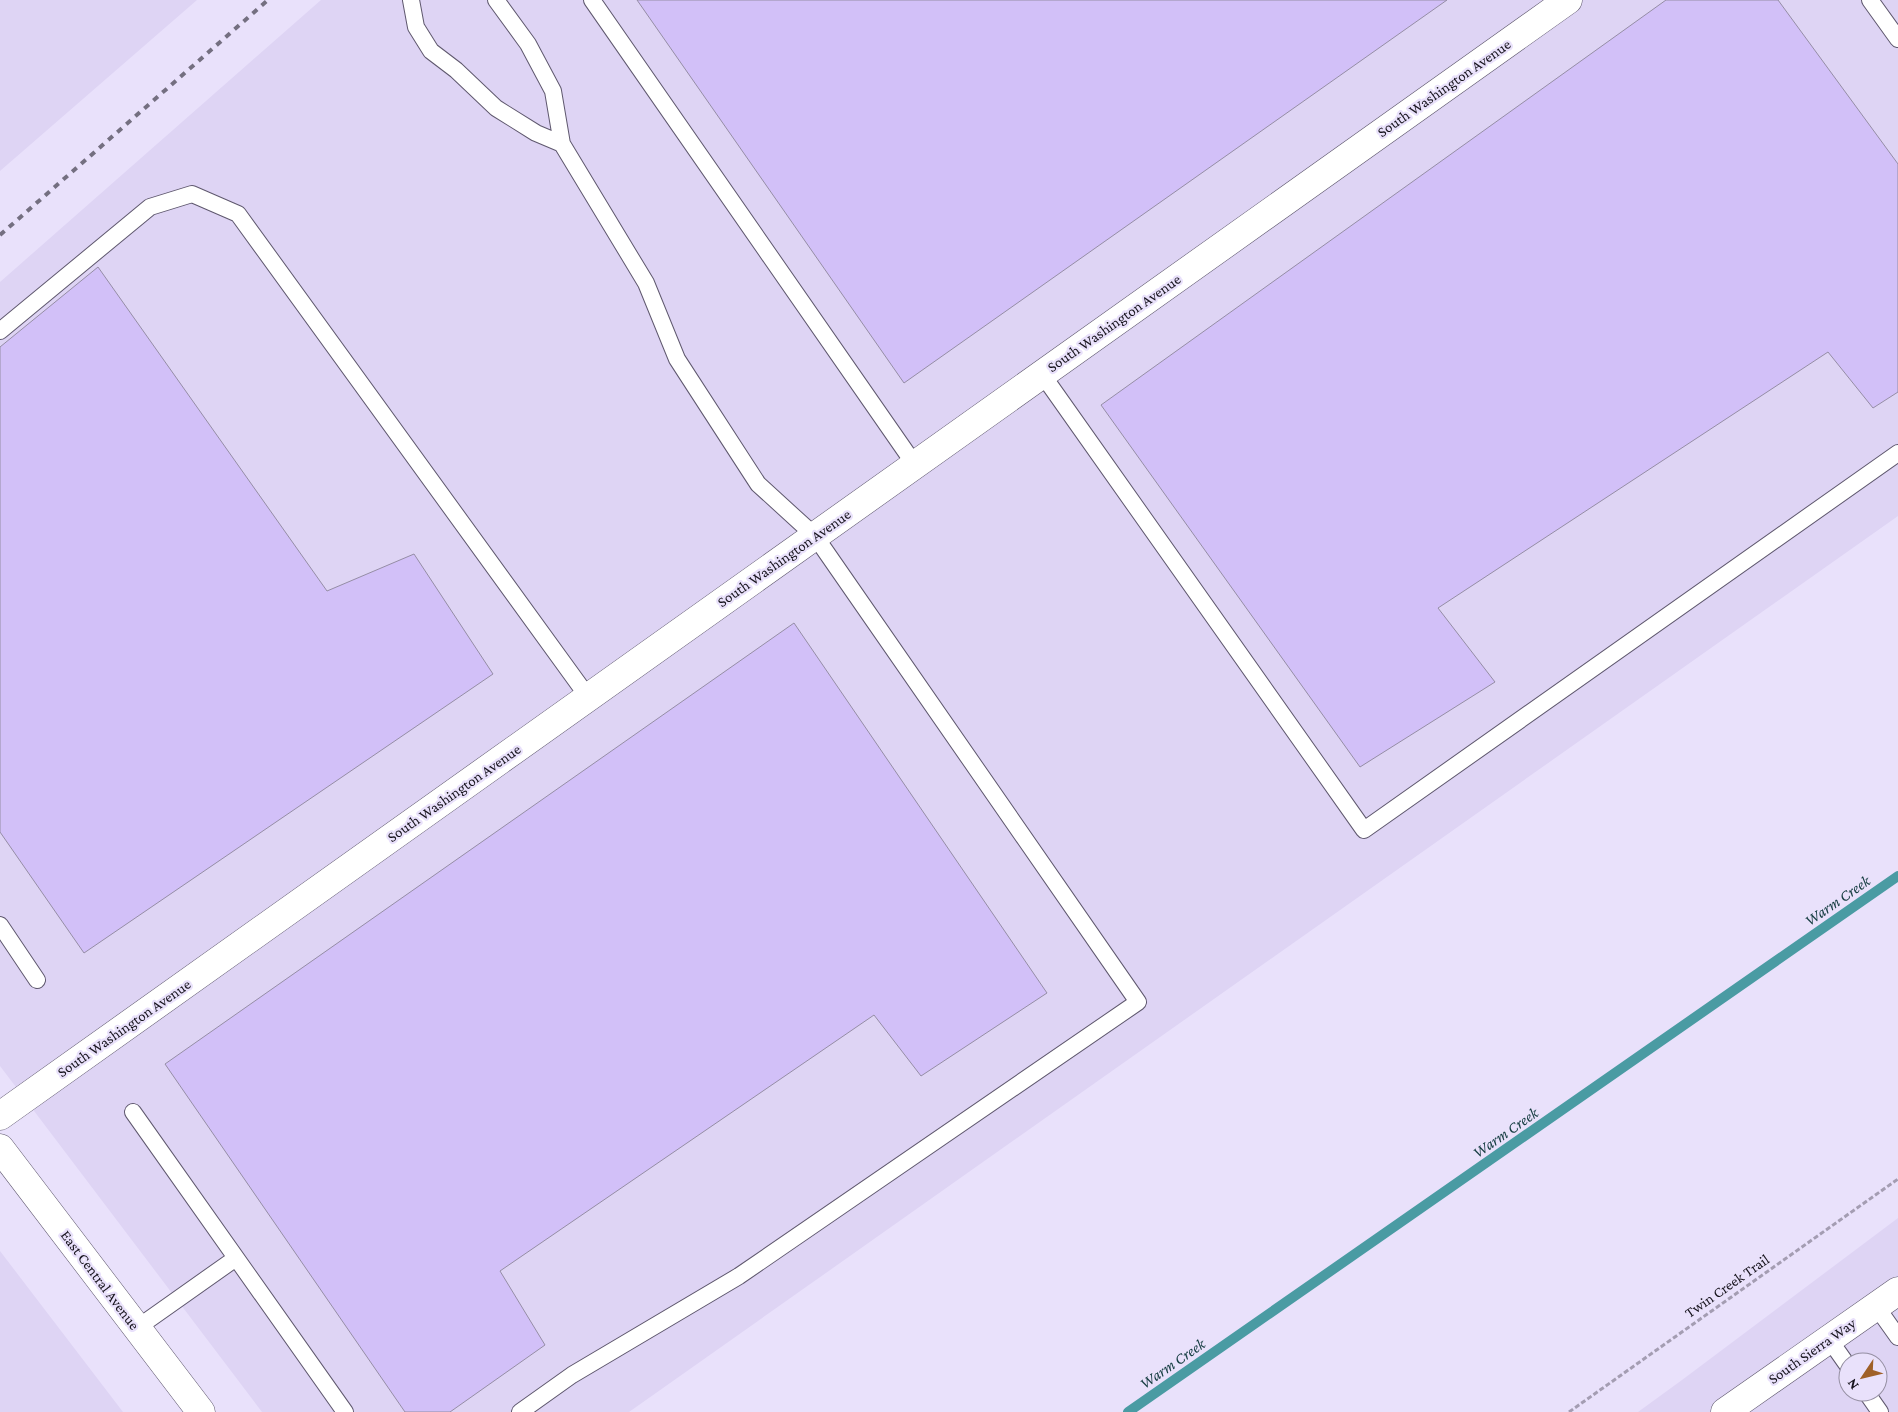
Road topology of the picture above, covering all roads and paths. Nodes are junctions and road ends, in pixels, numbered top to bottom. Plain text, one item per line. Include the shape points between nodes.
1 (411, 0) edge
2 (496, 0) edge
3 (592, 0) edge
4 (1568, 0) edge
5 (1870, 0) edge
6 (1898, 39) edge
7 (562, 144) junction
8 (0, 331) edge
9 (1042, 374) junction
10 (1898, 453) edge
11 (915, 464) junction
12 (815, 536) junction
13 (588, 697) junction
14 (0, 926) edge
15 (37, 980) dead end
16 (133, 1112) dead end
17 (0, 1116) edge
18 (0, 1148) edge
19 (1898, 1179) edge
20 (236, 1258) junction
21 (1898, 1291) edge
22 (1876, 1306) junction
23 (136, 1328) junction
24 (1898, 1337) edge
25 (1829, 1339) junction
26 (1838, 1352) edge
27 (201, 1412) edge
28 (345, 1412) edge
29 (520, 1412) edge
30 (1569, 1412) edge
31 (1725, 1412) edge

1 - 7 lane via 416,28 431,51 496,108 536,134
2 - 7 lane via 528,44 553,91
3 - 11 lane
4 - 9 street, South Washington Avenue
5 - 6 lane
7 - 12 lane via 646,283 678,359 758,484
8 - 13 lane via 150,207 192,194 238,214
9 - 10 lane via 1364,830
9 - 11 street, South Washington Avenue
11 - 12 street, South Washington Avenue
12 - 13 street, South Washington Avenue
12 - 29 lane via 1138,1002 740,1276 572,1375
13 - 17 street, South Washington Avenue
14 - 15 lane
16 - 20 lane
18 - 23 street, East Central Avenue
19 - 30 path, Twin Creek Trail
20 - 23 lane
20 - 28 lane
21 - 22 street, South Sierra Way
22 - 24 lane
22 - 25 street, South Sierra Way
23 - 27 street, East Central Avenue
25 - 26 lane
25 - 31 street, South Sierra Way

